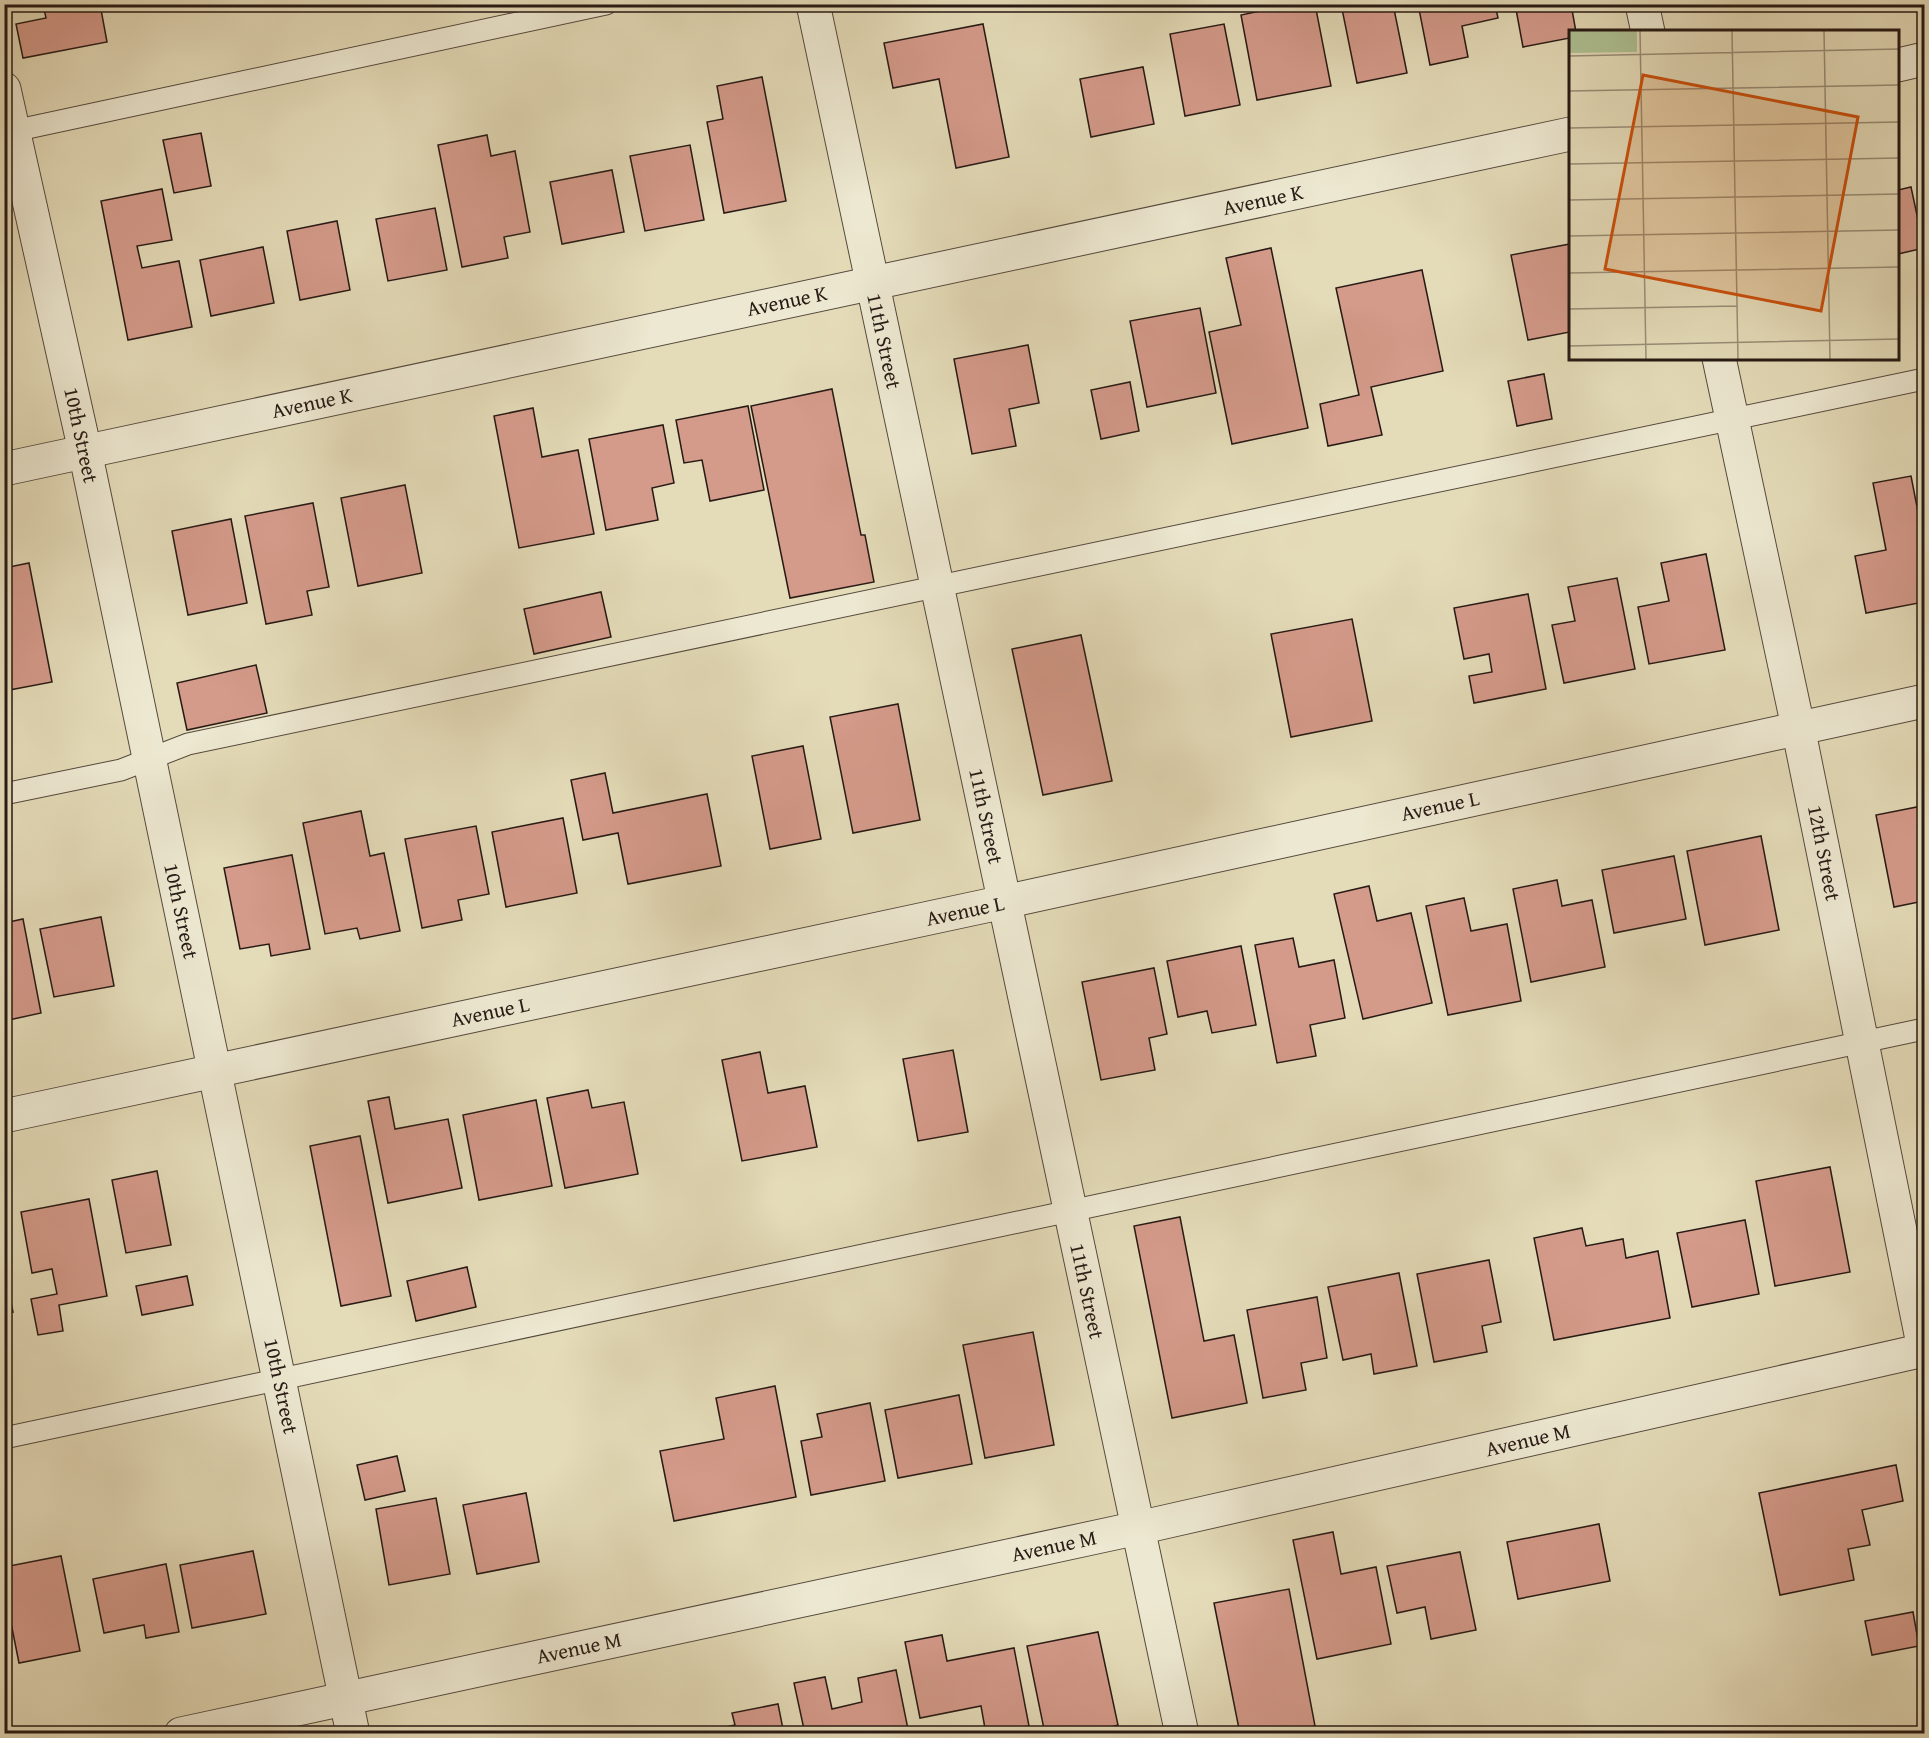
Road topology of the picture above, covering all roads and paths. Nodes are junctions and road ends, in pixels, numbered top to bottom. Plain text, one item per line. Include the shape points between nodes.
1 (606, 4) edge
2 (813, 4) edge
3 (1642, 4) edge
4 (1648, 30) edge
5 (1924, 59) edge
6 (1899, 65) edge
7 (4, 89) edge
8 (9, 132) edge
9 (1569, 134) edge
10 (872, 283) junction
11 (1719, 360) edge
12 (1924, 379) edge
13 (1732, 420) junction
14 (85, 451) junction
15 (4, 469) edge
16 (937, 587) junction
17 (1924, 701) edge
18 (1798, 727) junction
19 (150, 759) junction
20 (4, 794) edge
21 (1004, 902) junction
22 (1924, 1029) edge
23 (1863, 1042) junction
24 (215, 1071) junction
25 (4, 1116) edge
26 (1070, 1211) junction
27 (1924, 1349) edge
28 (279, 1379) junction
29 (4, 1438) edge
30 (1138, 1528) junction
31 (346, 1698) junction
32 (181, 1734) edge
33 (353, 1734) edge
34 (1182, 1734) edge

1 - 8 lane
2 - 10 street, 11th Street
3 - 4 street
5 - 6 street
7 - 8 street, 10th Street
8 - 14 street, 10th Street
9 - 10 street, Avenue K
10 - 14 street, Avenue K
10 - 16 street, 11th Street
11 - 13 street, 12th Street
12 - 13 lane
13 - 16 lane
13 - 18 street, 12th Street
14 - 15 street, Avenue K
14 - 19 street, 10th Street
16 - 19 lane via 188,744
16 - 21 street, 11th Street
17 - 18 street, Avenue L
18 - 21 street, Avenue L
18 - 23 street, 12th Street
19 - 20 lane via 122,770
19 - 24 street, 10th Street
21 - 24 street, Avenue L
21 - 26 street, 11th Street
22 - 23 lane
23 - 26 lane
23 - 27 street, 12th Street
24 - 25 street, Avenue L
24 - 28 street, 10th Street
26 - 28 lane
26 - 30 street, 11th Street
27 - 30 street, Avenue M
28 - 29 lane
28 - 31 street, 10th Street
30 - 31 street, Avenue M
30 - 34 street, 11th Street
31 - 32 street, Avenue M
31 - 33 street, 10th Street

